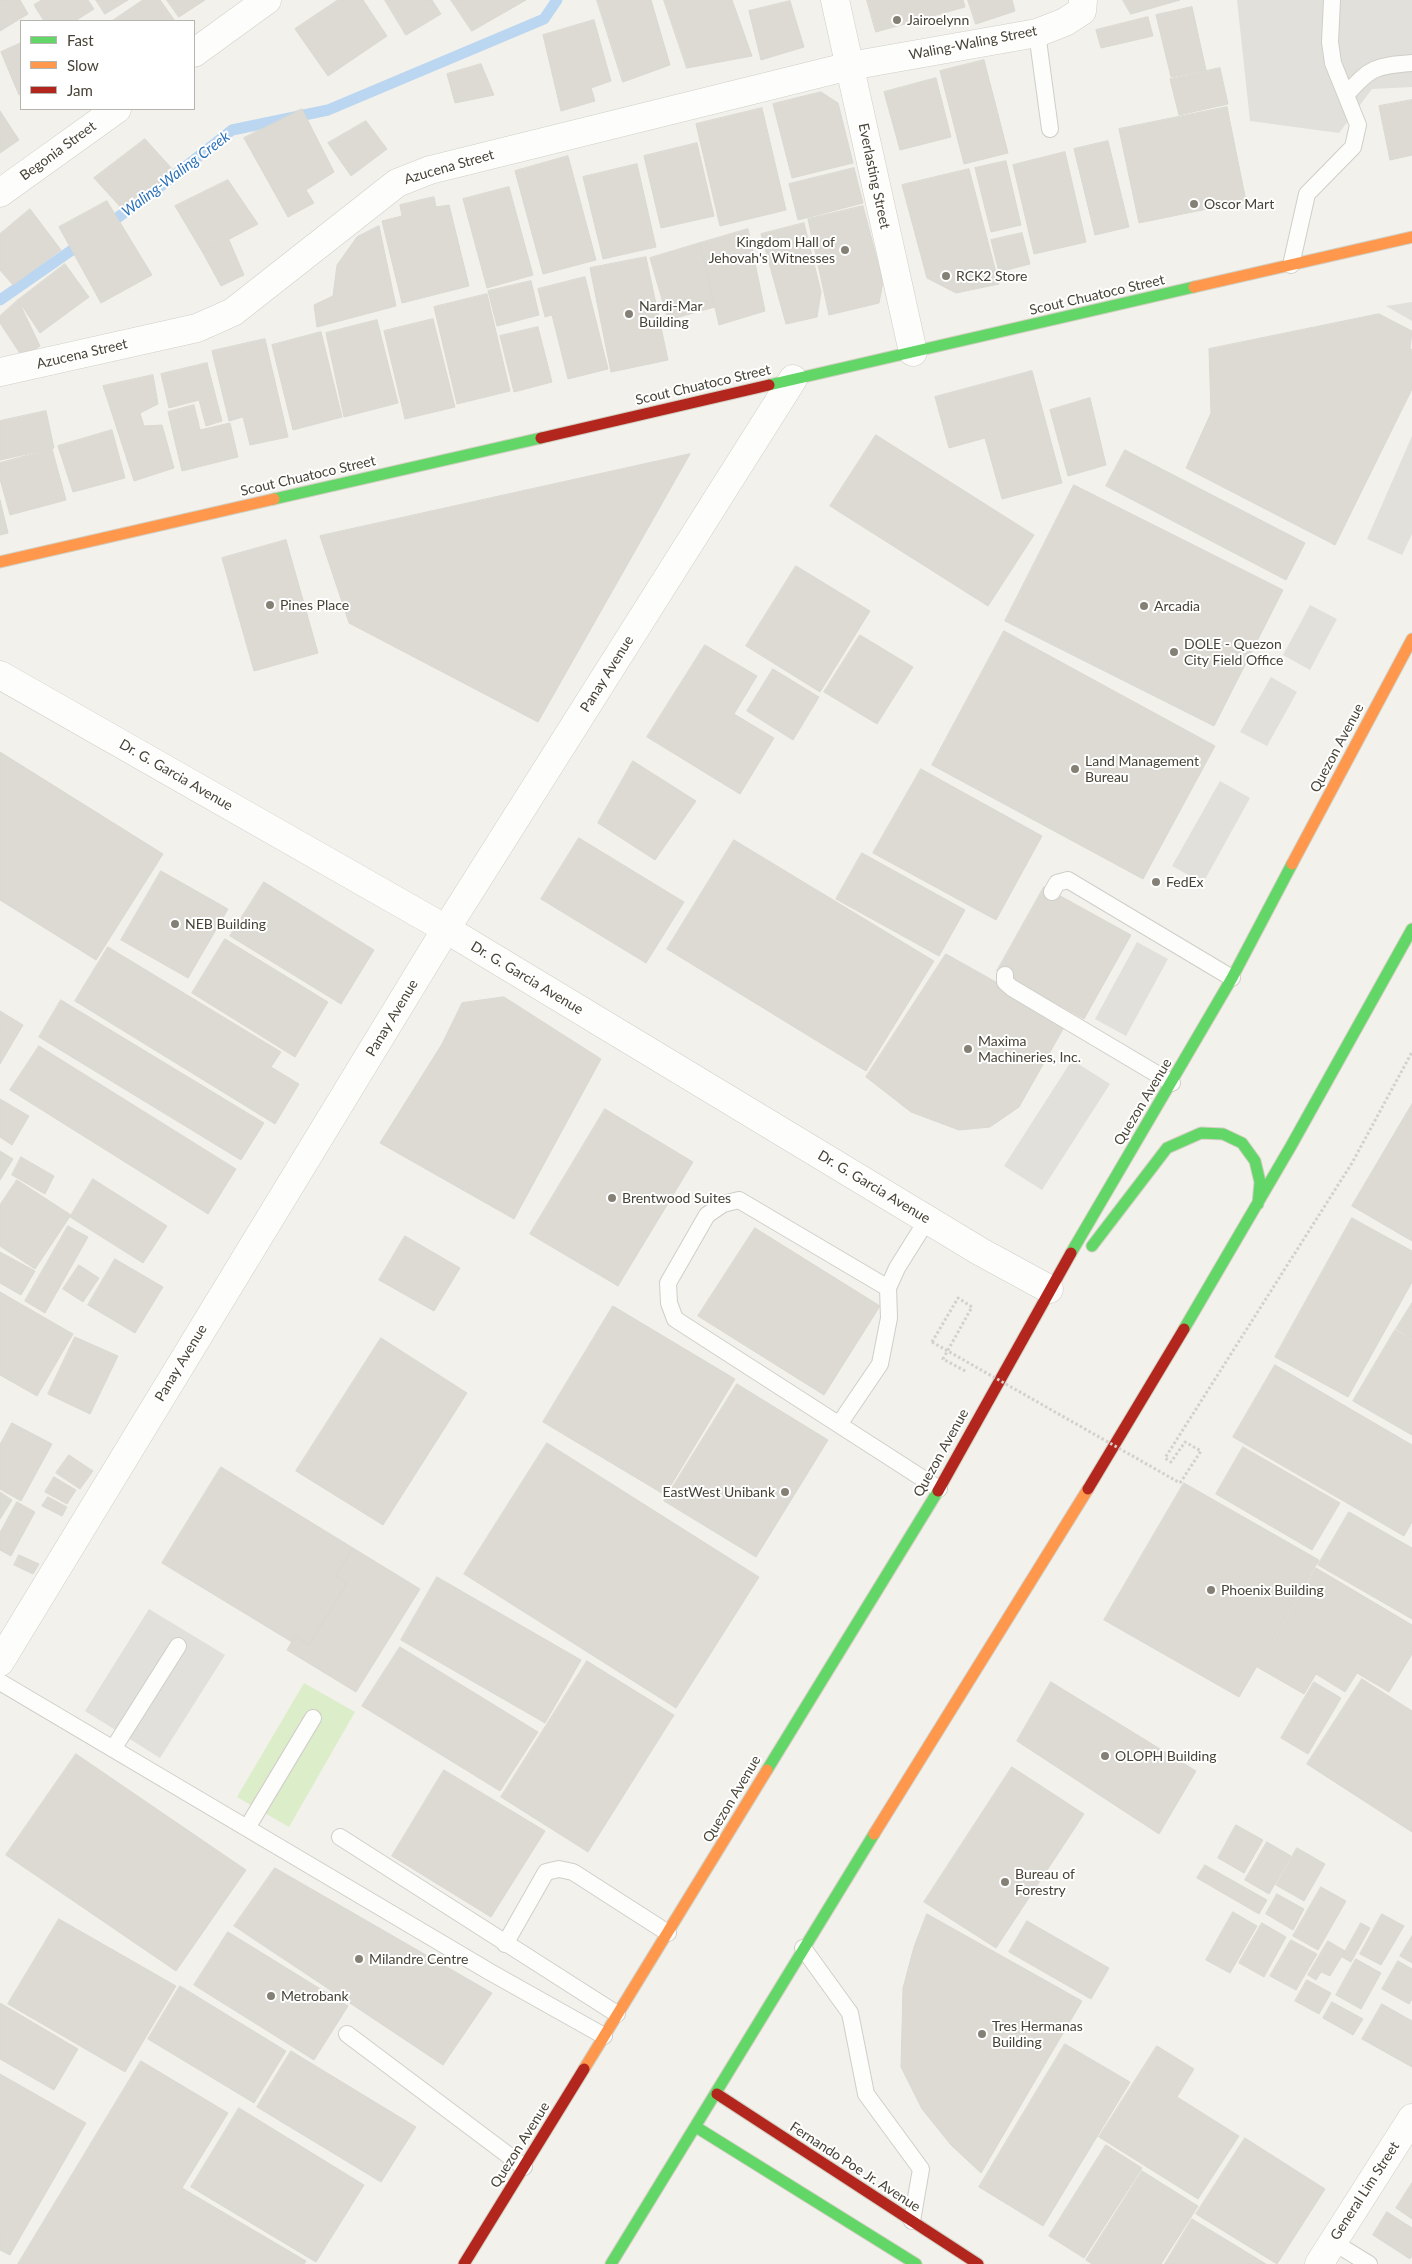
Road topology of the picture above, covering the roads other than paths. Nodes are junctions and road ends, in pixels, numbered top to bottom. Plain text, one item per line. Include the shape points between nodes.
1 (267, 0) edge
2 (835, 0) edge
3 (1083, 0) edge
4 (1332, 0) edge
5 (1037, 33) junction
6 (195, 52) edge
7 (1412, 63) edge
8 (850, 66) junction
9 (1346, 95) junction
10 (116, 110) edge
11 (1050, 129) dead end
12 (0, 193) edge
13 (1412, 237) edge
14 (1291, 265) junction
15 (913, 352) junction
16 (0, 372) edge
17 (793, 379) junction
18 (0, 562) edge
19 (1412, 639) edge
20 (0, 674) edge
21 (1052, 892) dead end
22 (446, 929) junction
23 (1412, 929) edge
24 (1005, 975) dead end
25 (1232, 978) junction
26 (1172, 1083) junction
27 (1258, 1204) junction
28 (928, 1220) junction
29 (888, 1288) junction
30 (1049, 1289) junction
31 (1024, 1335) junction
32 (840, 1423) junction
33 (939, 1489) junction
34 (178, 1646) dead end
35 (0, 1662) edge
36 (0, 1682) edge
37 (313, 1718) dead end
38 (114, 1749) junction
39 (247, 1828) junction
40 (340, 1837) dead end
41 (668, 1933) junction
42 (505, 1944) junction
43 (803, 1948) junction
44 (617, 2014) junction
45 (346, 2034) dead end
46 (604, 2036) junction
47 (717, 2094) junction
48 (1412, 2118) edge
49 (696, 2127) junction
50 (524, 2166) junction
51 (912, 2221) junction
52 (1326, 2253) edge
53 (464, 2264) edge
54 (611, 2264) edge
55 (916, 2264) edge
56 (978, 2264) edge
57 (1369, 2264) edge

1 - 6 street
2 - 8 street, Everlasting Street
3 - 5 street, Waling-Waling Street via 1082,11
4 - 9 lane via 1330,42 1333,63
5 - 8 street, Waling-Waling Street
5 - 11 lane
7 - 9 lane via 1383,65 1364,74
8 - 15 street, Everlasting Street
8 - 16 street, Azucena Street via 430,170 397,182 233,312 197,328
9 - 14 lane via 1358,126 1353,147 1307,194
10 - 12 street, Begonia Street
13 - 14 main road, Scout Chuatoco Street
14 - 15 main road, Scout Chuatoco Street
15 - 17 main road, Scout Chuatoco Street
17 - 18 main road, Scout Chuatoco Street
17 - 22 street, Panay Avenue
19 - 25 main road, Quezon Avenue
20 - 22 street, Dr. G. Garcia Avenue
21 - 25 lane via 1057,883 1068,880
22 - 28 street, Dr. G. Garcia Avenue
22 - 35 street, Panay Avenue
23 - 27 main road via 1339,1066
24 - 26 lane via 1005,982 1012,988
25 - 26 main road, Quezon Avenue
26 - 30 main road, Quezon Avenue
27 - 31 main road via 1260,1182 1255,1161 1242,1143 1223,1134 1201,1133 1167,1148
27 - 43 main road via 1125,1431
28 - 29 lane
28 - 30 street, Dr. G. Garcia Avenue
29 - 32 lane via 889,1318 880,1364
29 - 32 lane via 739,1200 723,1204 707,1215 668,1283 668,1303 675,1319
30 - 31 main road, Quezon Avenue
31 - 33 main road, Quezon Avenue
32 - 33 lane
33 - 41 main road, Quezon Avenue
34 - 38 lane
36 - 38 lane
37 - 39 lane
38 - 39 lane
39 - 46 lane
40 - 42 lane
41 - 42 lane via 573,1872 559,1869 546,1872
41 - 44 main road, Quezon Avenue
42 - 44 lane
43 - 47 main road
43 - 51 lane via 850,2013 866,2094 920,2169
44 - 46 main road, Quezon Avenue
45 - 50 lane
46 - 50 main road, Quezon Avenue
47 - 49 main road
47 - 51 main road, Fernando Poe Jr. Avenue
48 - 52 street, General Lim Street
49 - 54 main road
49 - 55 main road
50 - 53 main road, Quezon Avenue
51 - 56 main road, Fernando Poe Jr. Avenue
52 - 57 lane

